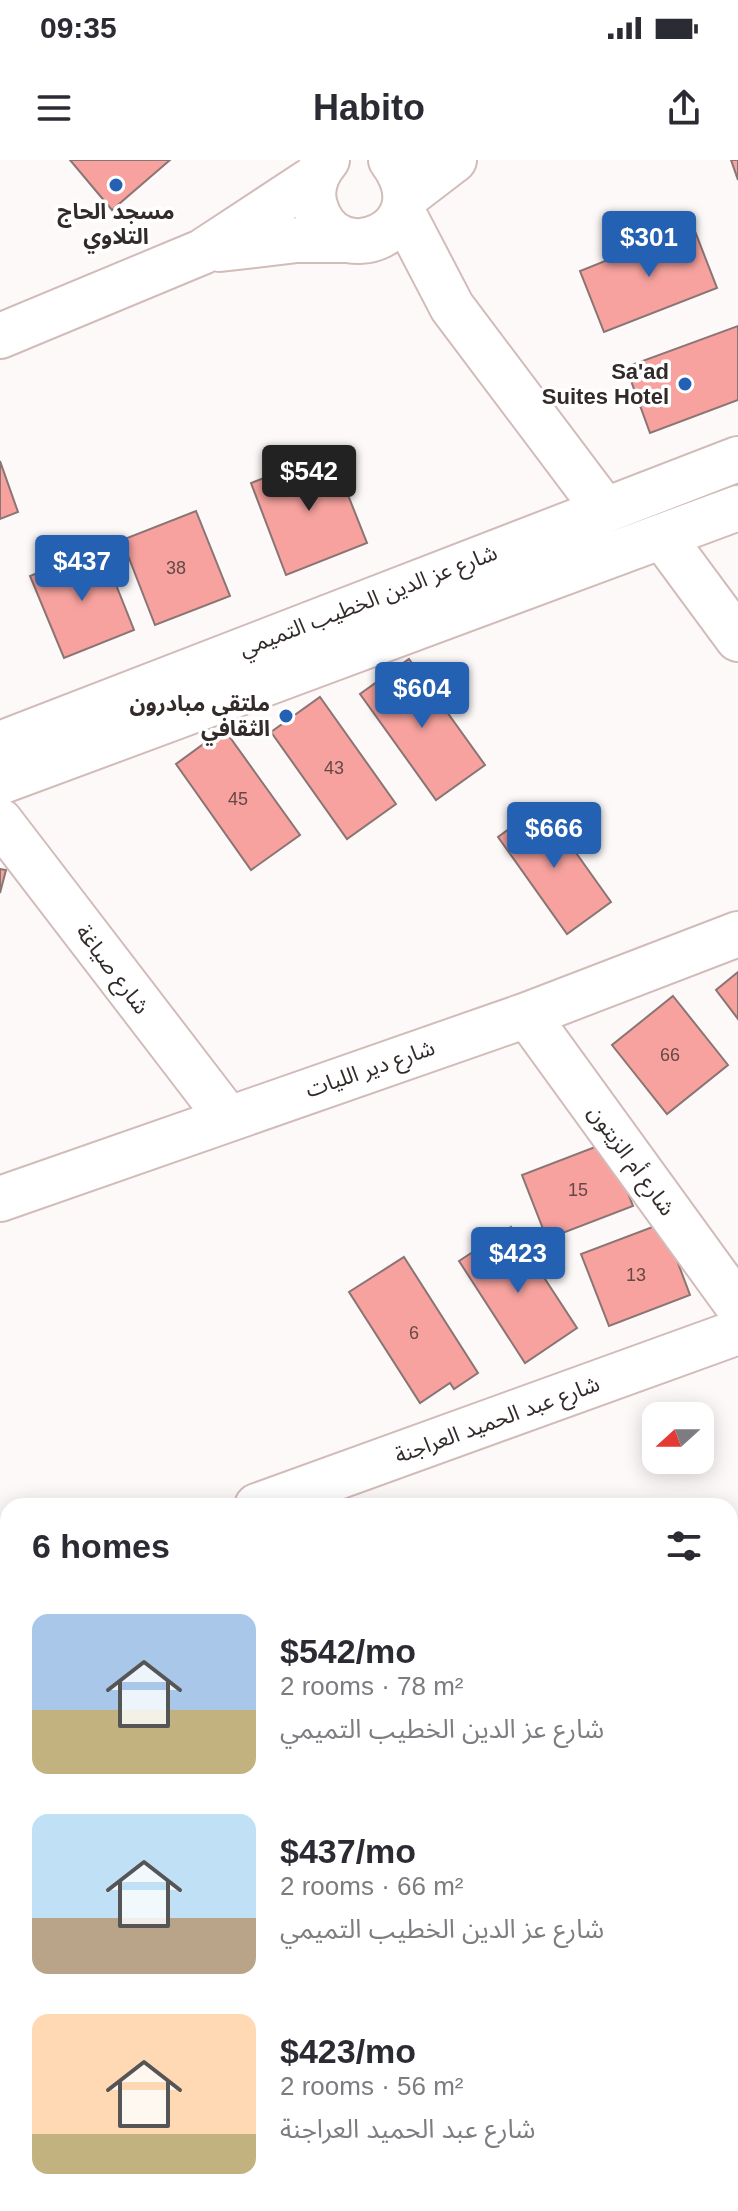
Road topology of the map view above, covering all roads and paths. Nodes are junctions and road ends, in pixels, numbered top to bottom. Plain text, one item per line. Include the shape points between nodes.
1 (454, 160) edge
2 (320, 166) edge
3 (400, 190) edge
4 (359, 240) junction
5 (202, 252) junction
6 (452, 307) junction
7 (1, 334) edge
8 (738, 459) edge
9 (738, 508) edge
10 (604, 509) junction
11 (662, 536) junction
12 (738, 639) edge
13 (0, 744) edge
14 (0, 782) edge
15 (0, 821) edge
16 (738, 934) edge
17 (527, 1015) junction
18 (227, 1117) junction
19 (0, 1199) edge
20 (738, 1306) edge
21 (738, 1332) edge
22 (311, 1497) edge

1 - 3 street
2 - 4 street via 313,197 318,216 331,231
2 - 5 street
3 - 4 street via 389,231
3 - 6 street
4 - 5 street via 257,243
4 - 6 street
5 - 7 street
6 - 10 street
8 - 10 street, شارع عز الدين الخطيب التميمي
9 - 11 street, شارع عز الدين الخطيب التميمي
10 - 13 street, شارع عز الدين الخطيب التميمي
11 - 12 street
11 - 14 street, شارع عز الدين الخطيب التميمي
15 - 18 street, شارع صياغة
16 - 17 street, شارع دير الليات
17 - 18 street, شارع دير الليات
17 - 20 street, شارع أم الزيتون
18 - 19 street, شارع دير الليات
21 - 22 street, شارع عبد الحميد العراجنة

